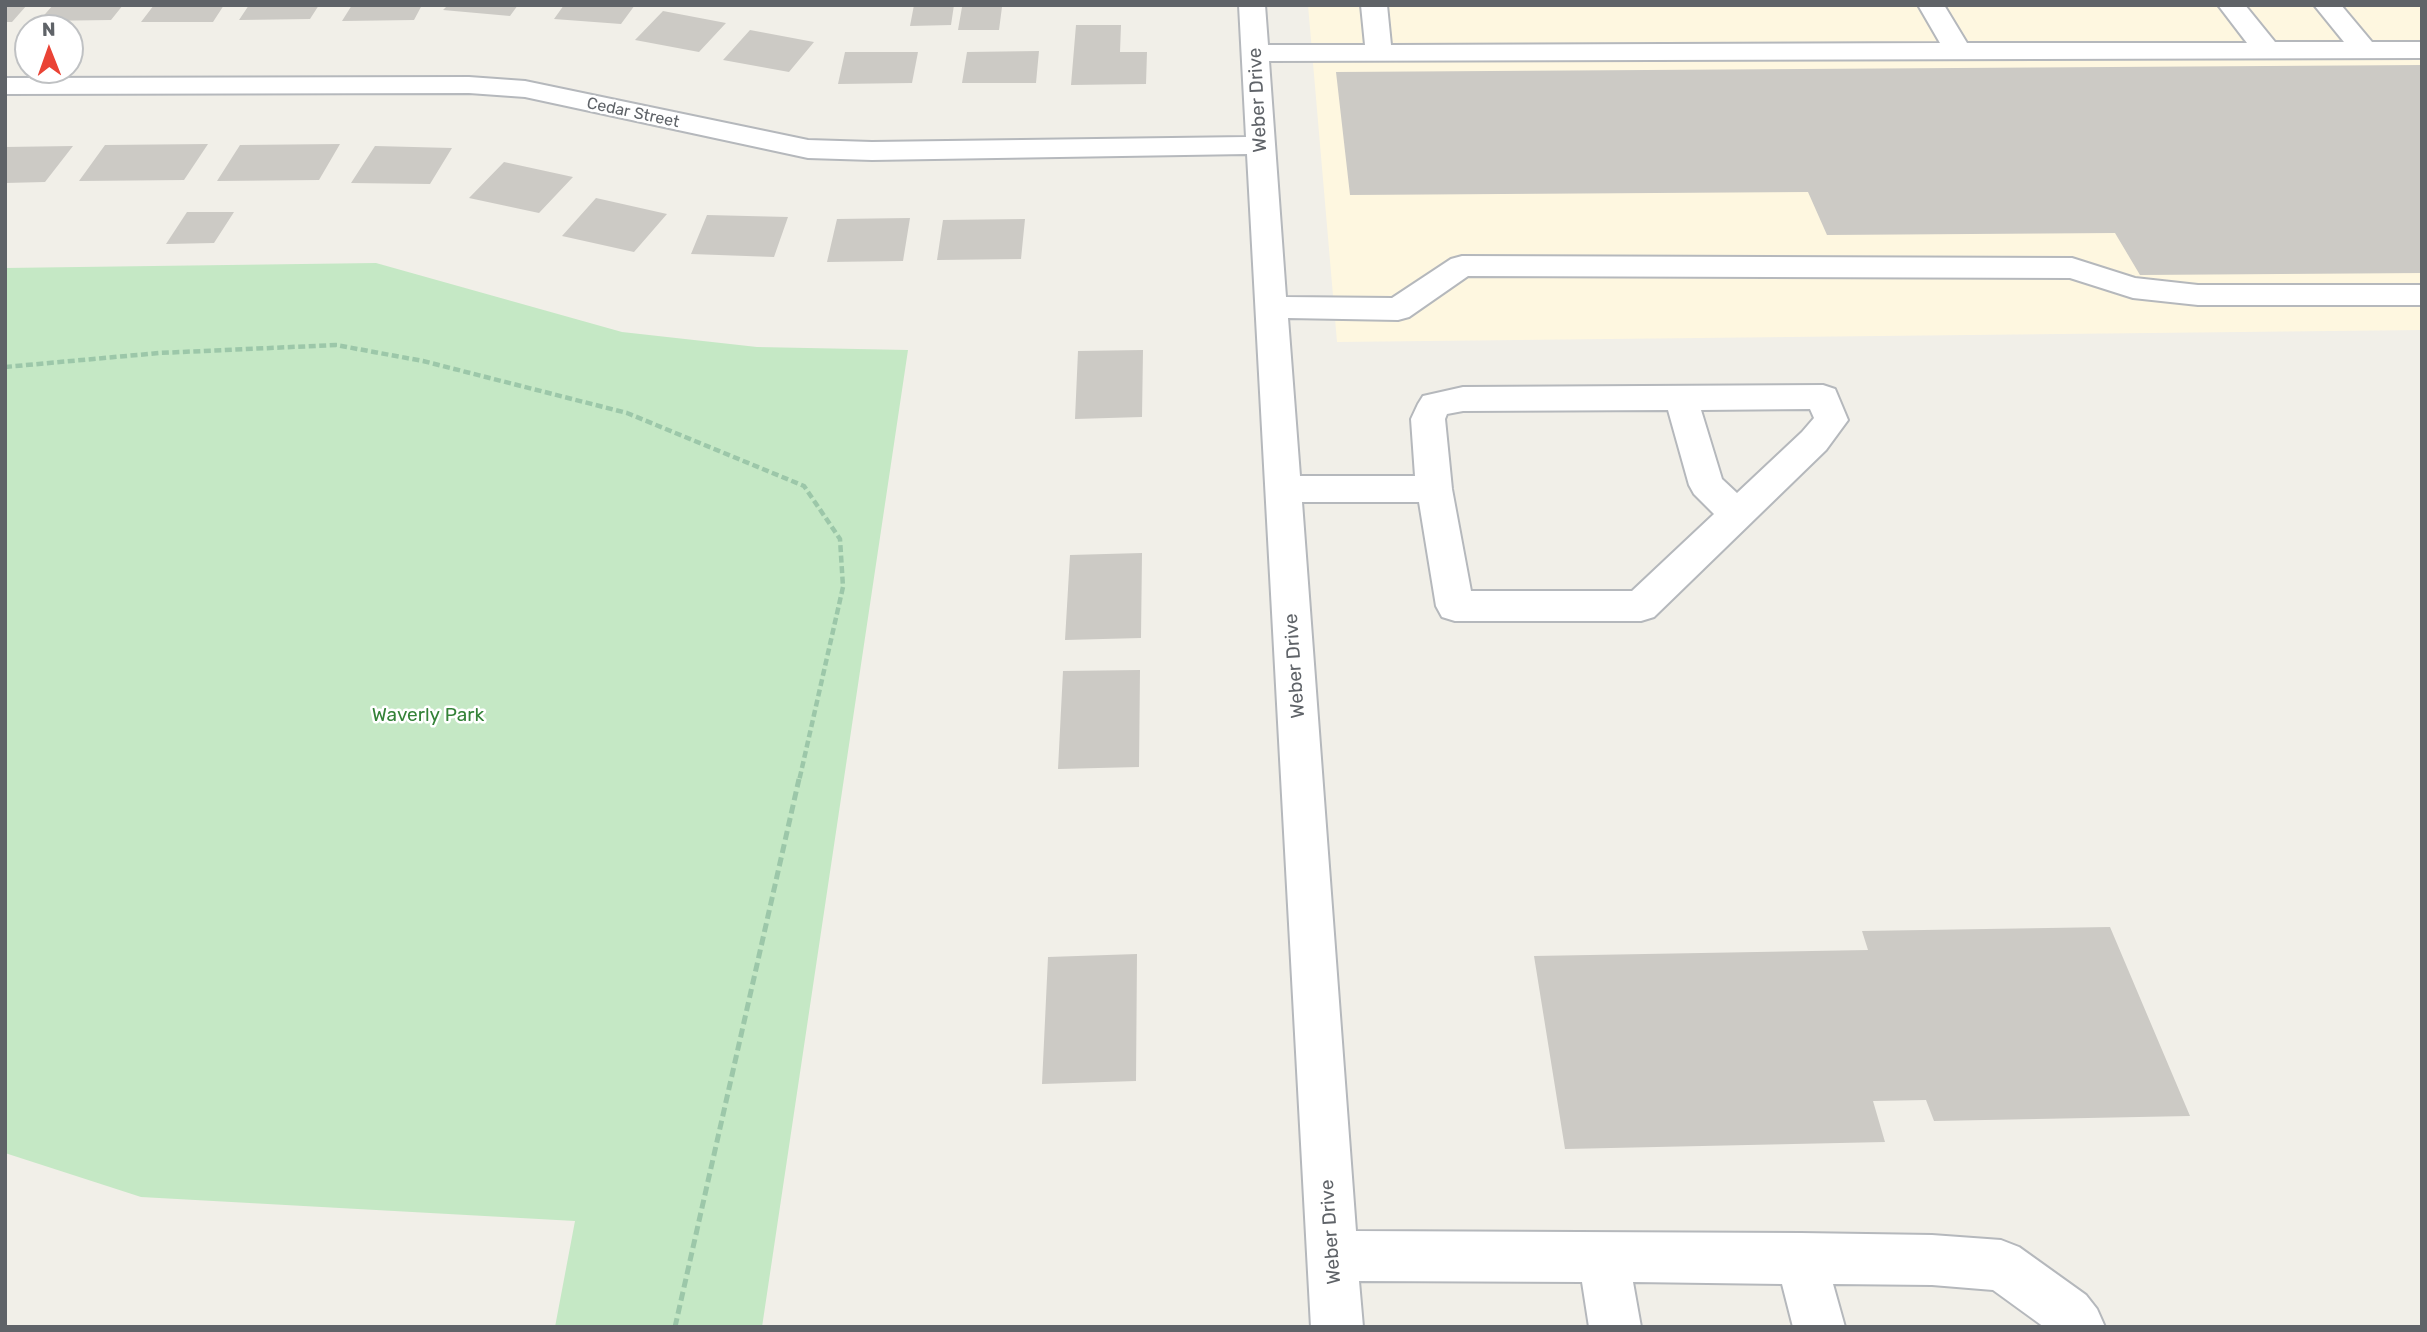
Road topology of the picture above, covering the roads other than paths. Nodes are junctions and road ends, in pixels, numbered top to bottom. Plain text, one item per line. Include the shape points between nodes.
1 (1252, 5) edge
2 (1374, 5) edge
3 (1931, 5) edge
4 (2231, 5) edge
5 (2327, 5) edge
6 (2364, 50) junction
7 (2422, 50) edge
8 (1958, 51) junction
9 (2268, 51) junction
10 (1255, 53) junction
11 (1379, 53) junction
12 (5, 86) edge
13 (1260, 145) junction
14 (2422, 295) edge
15 (1272, 307) junction
16 (1681, 398) junction
17 (1284, 489) junction
18 (1434, 489) junction
19 (1736, 514) junction
20 (1332, 1256) junction
21 (1603, 1257) junction
22 (1801, 1258) junction
23 (1337, 1327) edge
24 (1615, 1327) edge
25 (1819, 1327) edge
26 (2078, 1327) edge

1 - 10 street, Weber Drive
2 - 11 street
3 - 8 street
4 - 9 street
5 - 6 street
6 - 7 street
6 - 9 street
8 - 9 street
8 - 11 street
10 - 11 street
10 - 13 street, Weber Drive
12 - 13 street, Cedar Street via 525,89 808,149
13 - 15 street, Weber Drive
14 - 15 street via 2198,295 2133,288 2072,268 1462,266 1398,309
15 - 17 street, Weber Drive
16 - 18 street via 1435,404 1428,419
16 - 19 street via 1706,485
16 - 19 street via 1823,397 1831,420
17 - 18 street
17 - 20 street, Weber Drive
18 - 19 street via 1455,606 1641,606
20 - 21 street
20 - 23 street, Weber Drive
21 - 22 street
21 - 24 street
22 - 25 street
22 - 26 street via 2001,1265 2068,1313

